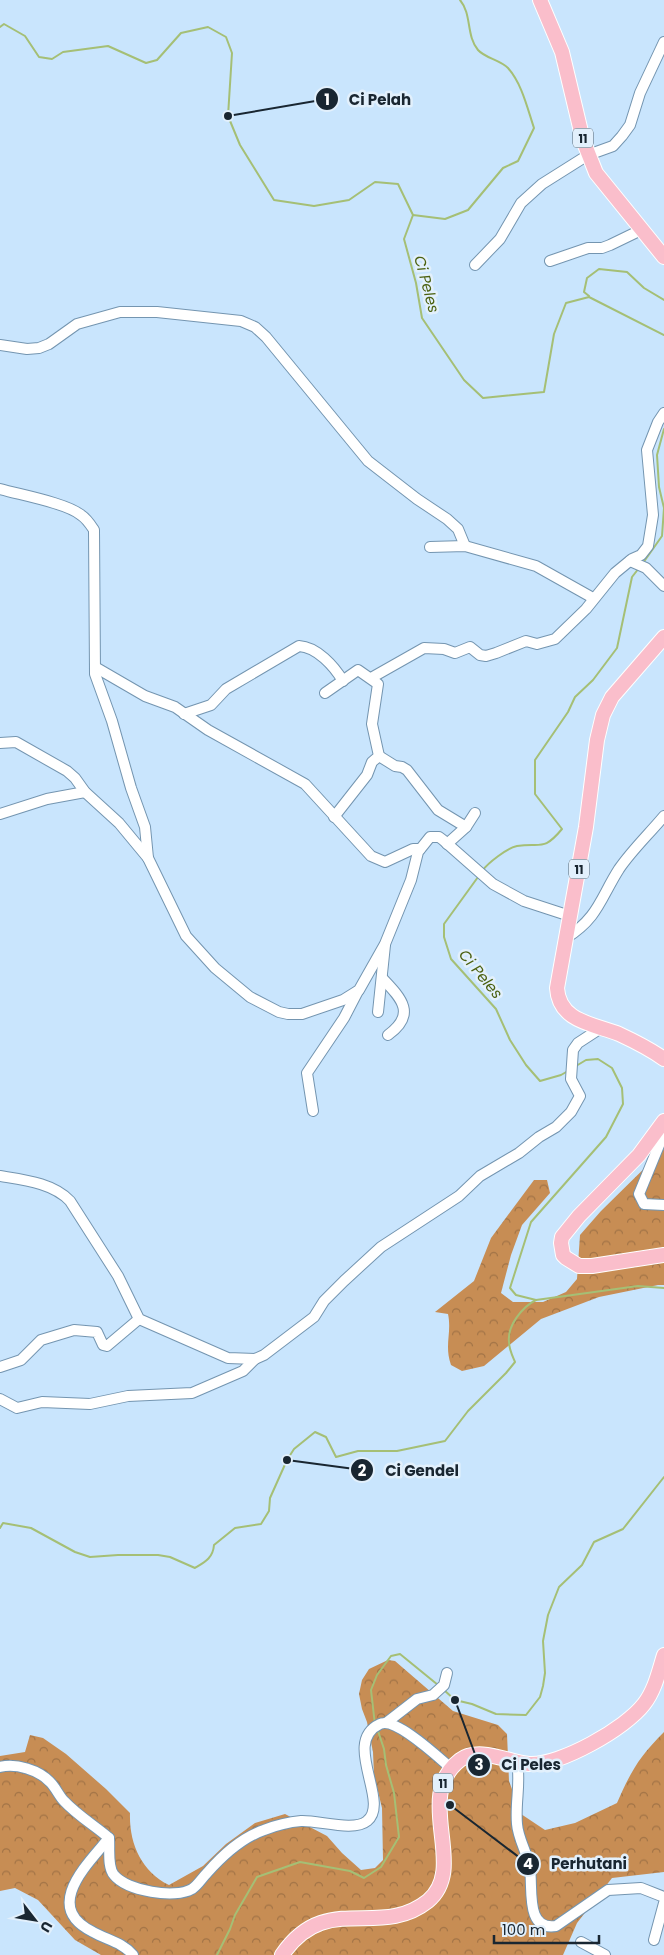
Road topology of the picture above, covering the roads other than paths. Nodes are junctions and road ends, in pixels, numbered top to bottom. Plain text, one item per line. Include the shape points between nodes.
1 (540, 0) edge
2 (664, 42) edge
3 (588, 155) junction
4 (641, 230) junction
5 (664, 257) edge
6 (550, 261) dead end
7 (475, 266) dead end
8 (0, 345) edge
9 (664, 413) edge
10 (0, 489) edge
11 (465, 546) junction
12 (430, 547) dead end
13 (636, 564) junction
14 (664, 586) edge
15 (593, 598) junction
16 (664, 637) edge
17 (95, 667) junction
18 (371, 678) junction
19 (343, 681) junction
20 (325, 692) dead end
21 (184, 714) junction
22 (0, 743) edge
23 (379, 756) junction
24 (85, 792) junction
25 (475, 813) dead end
26 (0, 814) edge
27 (664, 816) edge
28 (334, 817) junction
29 (466, 828) junction
30 (447, 844) junction
31 (420, 849) junction
32 (148, 858) junction
33 (570, 912) junction
34 (578, 930) junction
35 (566, 938) junction
36 (385, 944) junction
37 (383, 979) junction
38 (359, 990) junction
39 (378, 1012) dead end
40 (601, 1028) junction
41 (388, 1036) dead end
42 (664, 1059) edge
43 (313, 1111) dead end
44 (664, 1121) edge
45 (0, 1176) edge
46 (664, 1205) edge
47 (664, 1255) edge
48 (139, 1319) junction
49 (255, 1359) junction
50 (0, 1367) edge
51 (0, 1400) edge
52 (664, 1655) edge
53 (447, 1673) dead end
54 (383, 1723) junction
55 (517, 1762) junction
56 (0, 1767) edge
57 (452, 1769) junction
58 (109, 1838) junction
59 (664, 1897) edge
60 (664, 1903) edge
61 (654, 1940) dead end
62 (581, 1942) dead end
63 (133, 1955) edge
64 (282, 1955) edge
65 (605, 1955) edge

1 - 3 highway, 11 via 562,52
2 - 3 street via 630,125 614,146
3 - 4 highway, 11 via 602,182
3 - 7 street via 542,184 521,203 500,239
4 - 5 highway, 11
4 - 6 street via 610,246 588,248
8 - 11 street via 39,348 78,324 120,312 157,312 249,323 266,337 368,461 447,519 458,529
9 - 13 street via 647,450 652,533
10 - 17 street via 63,506 89,522 94,530
11 - 12 street
11 - 15 street via 536,566
13 - 14 street
13 - 15 street via 615,573
15 - 18 street via 555,639 537,644 526,641 486,656 470,647 455,652 426,647
16 - 33 highway, 11 via 617,690 603,715
17 - 21 street
17 - 32 street via 145,827
18 - 19 street via 358,670
18 - 23 street via 378,686 372,724
19 - 20 street
19 - 21 street via 318,653 308,646 299,646 226,689 211,705
21 - 28 street via 305,784
22 - 24 street via 16,742 59,766
23 - 28 street
23 - 29 street via 408,770 438,810
24 - 26 street via 46,799
24 - 32 street via 119,823
25 - 29 street
27 - 34 street via 632,851 592,917
28 - 31 street via 371,856 385,862
29 - 30 street
30 - 31 street via 439,837 430,837
30 - 33 street via 493,884 524,901
31 - 36 street
32 - 38 street via 186,936 215,968 250,997 279,1012 302,1014 343,1000
33 - 34 street via 577,920
33 - 35 highway, 11
34 - 35 street
35 - 40 highway, 11 via 557,988 560,1002 580,1022
36 - 37 street
36 - 38 street
37 - 39 street
37 - 41 street via 404,1004 403,1017
38 - 43 street via 307,1073
40 - 42 highway, 11 via 621,1035
40 - 49 street via 573,1050 571,1079 580,1096 563,1121 480,1176 460,1196 381,1248 324,1301 314,1317
44 - 46 street via 662,1138 639,1194 644,1204
44 - 47 highway via 625,1171 579,1216 561,1243 563,1255 584,1266
45 - 48 street via 62,1192 118,1276
48 - 49 street via 223,1357
48 - 50 street via 107,1346 103,1345 97,1332 74,1330 41,1340 21,1360
49 - 51 street via 243,1371 190,1393 128,1396 90,1404 42,1402 17,1408
52 - 55 highway, 11 via 649,1696 629,1720 576,1751 551,1761 537,1764
53 - 54 street via 444,1685 433,1695 417,1699
54 - 57 street via 408,1734
54 - 58 street via 371,1730 366,1738 374,1809 368,1821 359,1826 300,1821 263,1830 232,1847 194,1888 174,1895 135,1888 114,1875 110,1868
55 - 57 highway, 11 via 478,1754 466,1756
55 - 59 street via 517,1827 530,1867 532,1910 541,1924 556,1926 608,1890 641,1888
56 - 58 street via 9,1765 41,1774 63,1800
57 - 64 highway, 11 via 443,1785 439,1808 444,1871 435,1893 415,1908 392,1916 320,1922 301,1933
58 - 63 street via 79,1876 68,1901 80,1925 123,1945
60 - 61 street
62 - 65 street

